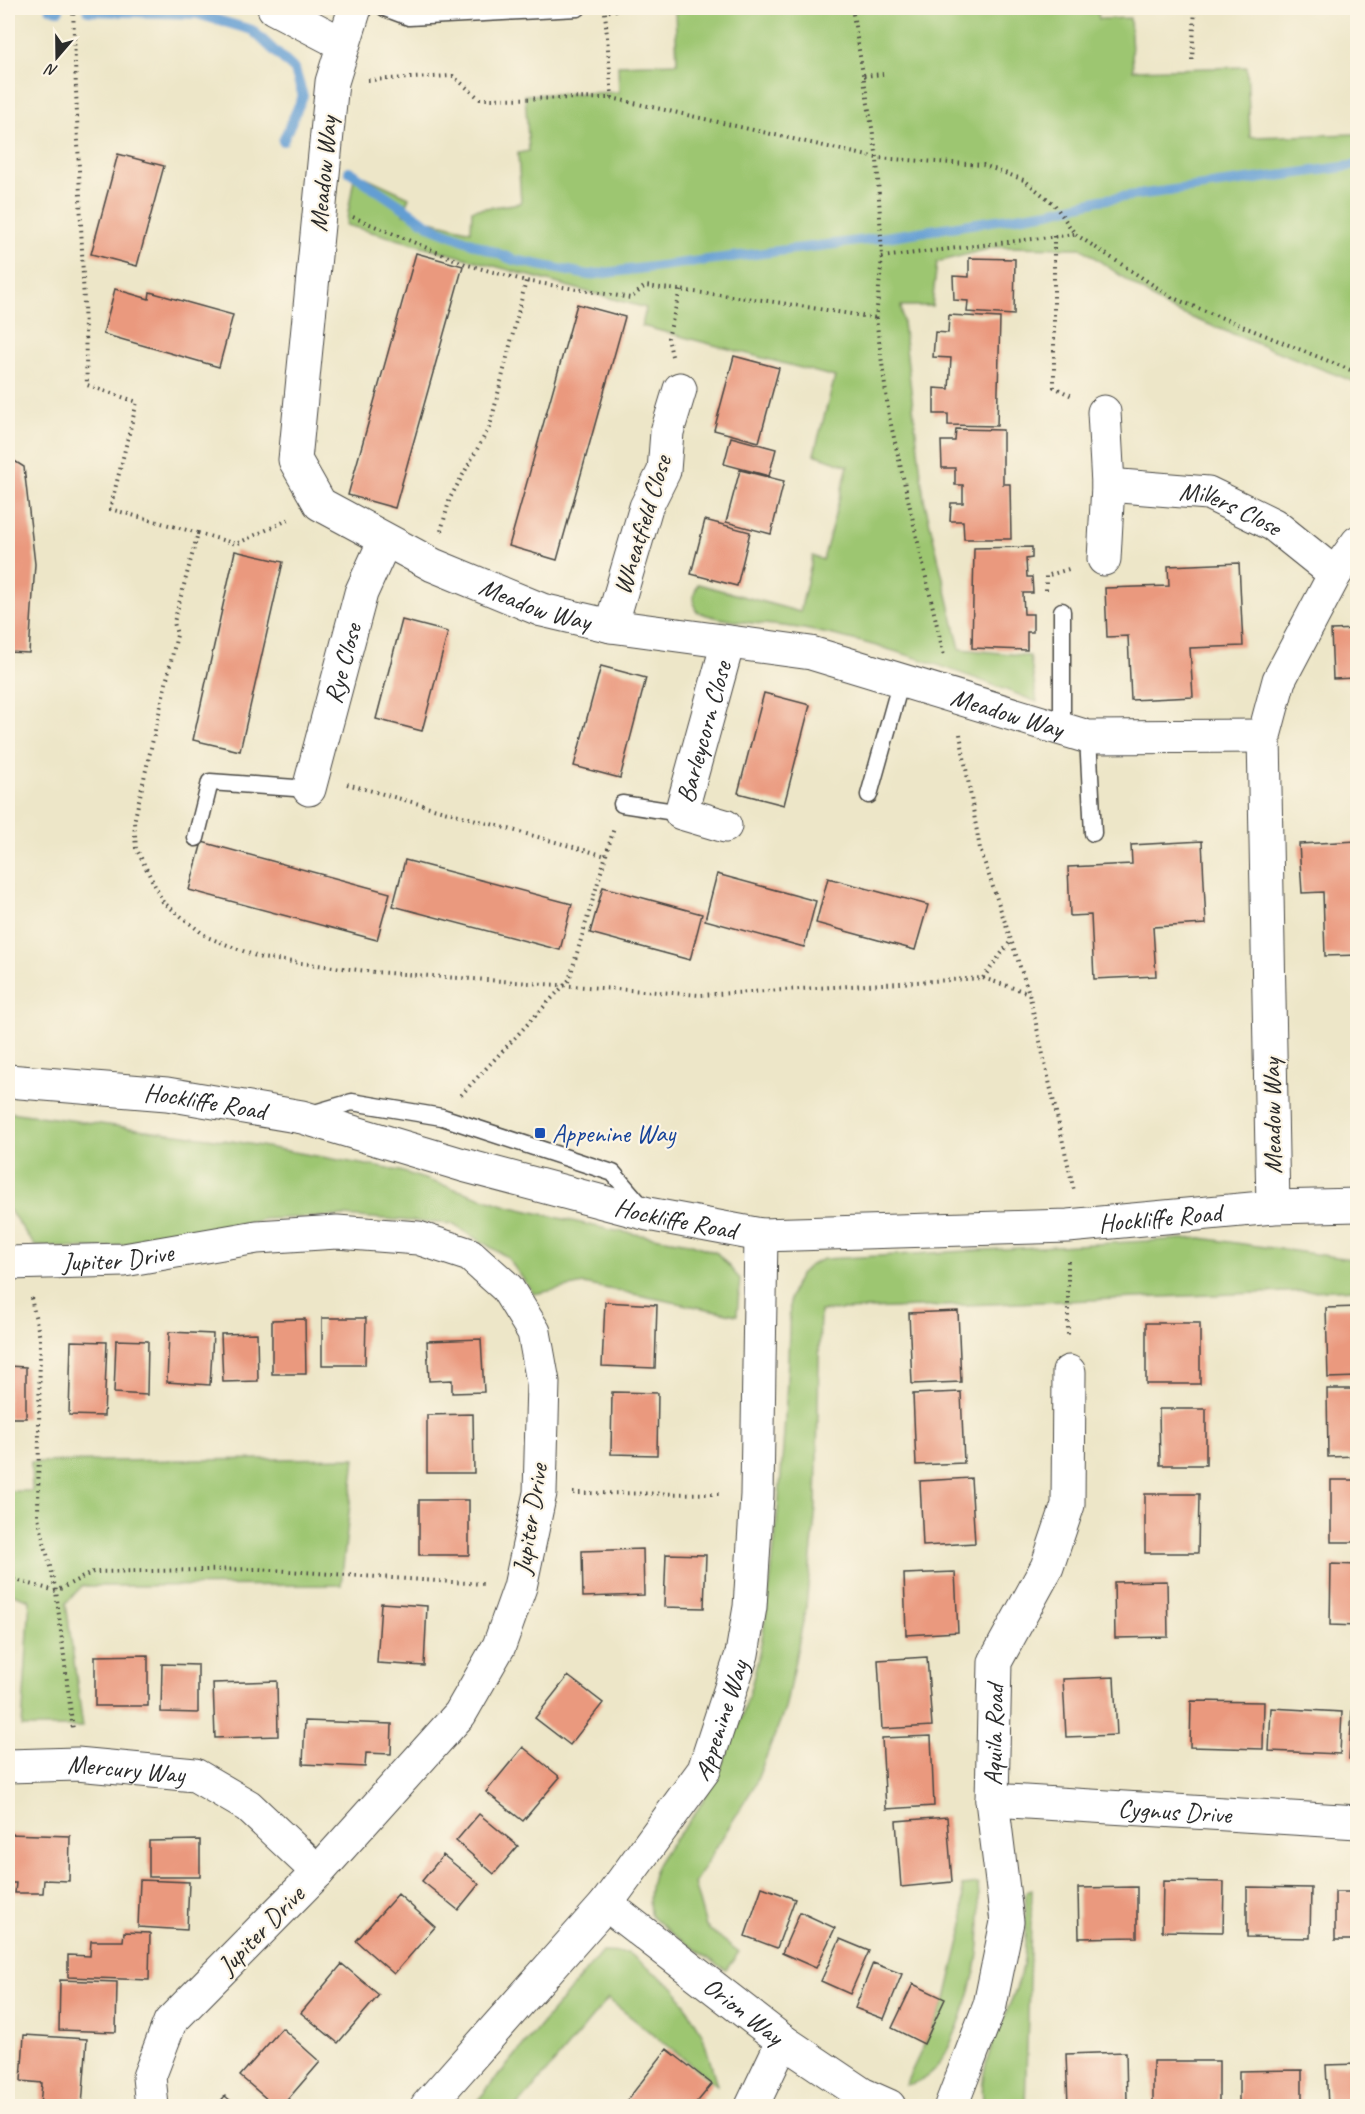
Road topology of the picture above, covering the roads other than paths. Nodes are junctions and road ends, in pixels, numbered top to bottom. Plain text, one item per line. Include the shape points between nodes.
1 (274, 8) edge
2 (355, 8) edge
3 (385, 8) edge
4 (578, 8) edge
5 (344, 44) junction
6 (680, 389) road end
7 (1104, 412) road end
8 (1108, 485) junction
9 (385, 540) junction
10 (1358, 542) edge
11 (1104, 558) dead end
12 (1335, 574) junction
13 (1062, 611) dead end
14 (611, 626) junction
15 (728, 642) junction
16 (901, 681) junction
17 (1075, 733) junction
18 (1264, 736) junction
19 (311, 782) joint
20 (869, 795) dead end
21 (622, 804) road end
22 (681, 813) junction
23 (725, 826) dead end
24 (1093, 833) dead end
25 (196, 837) dead end
26 (8, 1081) edge
27 (302, 1117) junction
28 (1358, 1205) edge
29 (1273, 1207) junction
30 (648, 1214) junction
31 (761, 1235) junction
32 (15, 1263) edge
33 (1069, 1371) road end
34 (8, 1766) edge
35 (992, 1800) junction
36 (1358, 1821) edge
37 (318, 1872) junction
38 (606, 1904) junction
39 (783, 2041) junction
40 (152, 2106) edge
41 (428, 2106) edge
42 (752, 2106) edge
43 (889, 2106) edge
44 (951, 2106) edge

1 - 5 street
2 - 5 street, Meadow Way
3 - 4 lane via 409,17
5 - 9 street, Meadow Way via 332,82 295,460 320,504
6 - 14 street, Wheatfield Close via 668,432 664,471 646,507
7 - 8 street
8 - 11 street
8 - 12 street, Millers Close via 1208,493 1274,525
9 - 14 street, Meadow Way via 433,565 542,610
9 - 19 street, Rye Close via 361,593
10 - 12 street, Meadow Way
12 - 18 street, Meadow Way via 1279,680
13 - 17 lane
14 - 15 street, Meadow Way
15 - 16 street, Meadow Way via 811,653
15 - 22 street, Barleycorn Close
16 - 17 street, Meadow Way
16 - 20 lane
17 - 18 street, Meadow Way
17 - 24 lane
18 - 29 street, Meadow Way
19 - 25 lane via 210,782
21 - 22 lane
22 - 23 street, Barleycorn Close
26 - 27 street, Hockliffe Road via 167,1094
27 - 30 street, Hockliffe Road
27 - 30 lane via 352,1102 442,1117 614,1173
28 - 29 street, Hockliffe Road
29 - 31 street, Hockliffe Road via 1068,1226
30 - 31 street, Hockliffe Road
31 - 38 street, Appenine Way via 757,1495 750,1607 742,1654 704,1770
32 - 37 street, Jupiter Drive via 124,1260 257,1237 337,1232 418,1238 470,1255 507,1288 534,1332 543,1382 540,1493 520,1587 499,1646 460,1713
33 - 35 street, Aquila Road via 1068,1505 1047,1567 995,1662
34 - 37 street, Mercury Way via 77,1764 195,1775 248,1806
35 - 36 street, Cygnus Drive
35 - 44 street, Aquila Road via 1007,1922 990,2005
37 - 40 street, Jupiter Drive via 170,2022 149,2077
38 - 39 street, Orion Way
38 - 41 street, Appenine Way
39 - 42 street
39 - 43 street, Orion Way via 862,2094

